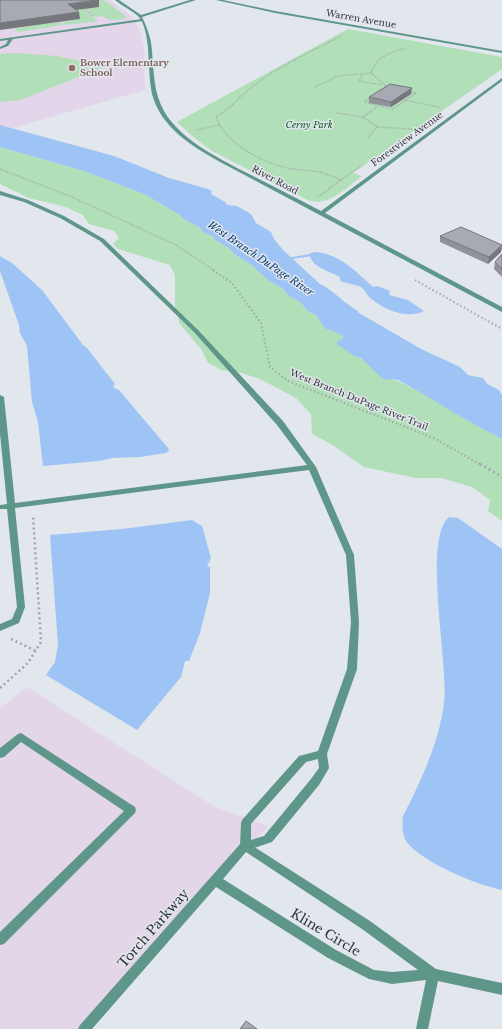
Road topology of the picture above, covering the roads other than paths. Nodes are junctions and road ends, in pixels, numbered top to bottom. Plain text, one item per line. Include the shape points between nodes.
1 (117, 0) edge
2 (194, 0) edge
3 (218, 0) edge
4 (141, 18) junction
5 (12, 39) junction
6 (0, 40) edge
7 (0, 48) edge
8 (502, 52) edge
9 (502, 79) edge
10 (0, 193) edge
11 (321, 213) junction
12 (502, 310) edge
13 (0, 397) edge
14 (312, 467) junction
15 (11, 506) junction
16 (0, 507) edge
17 (0, 628) edge
18 (0, 754) edge
19 (322, 754) junction
20 (245, 846) junction
21 (214, 880) junction
22 (0, 940) edge
23 (433, 974) junction
24 (502, 989) edge
25 (84, 1029) edge
26 (422, 1029) edge

1 - 4 street
2 - 4 street
3 - 8 street, Warren Avenue
4 - 5 street
4 - 11 street, River Road via 149,38 154,99 165,118 180,134 216,159
5 - 6 street
5 - 7 street
9 - 11 street, Forestview Avenue
10 - 14 street via 62,217 102,240 196,331 280,423
11 - 12 street, River Road
13 - 15 street
14 - 15 street
14 - 19 street via 350,555 355,622 352,669
15 - 16 street
15 - 17 street via 22,607 16,621
18 - 22 street via 20,737 131,810
19 - 20 street via 303,759 246,823
19 - 20 street via 324,768 268,839
20 - 21 street, Torch Parkway
20 - 23 street, Kline Circle
21 - 23 street, Kline Circle via 332,954 373,975 392,978
21 - 25 street, Torch Parkway
23 - 24 street, Kline Circle
23 - 26 street

